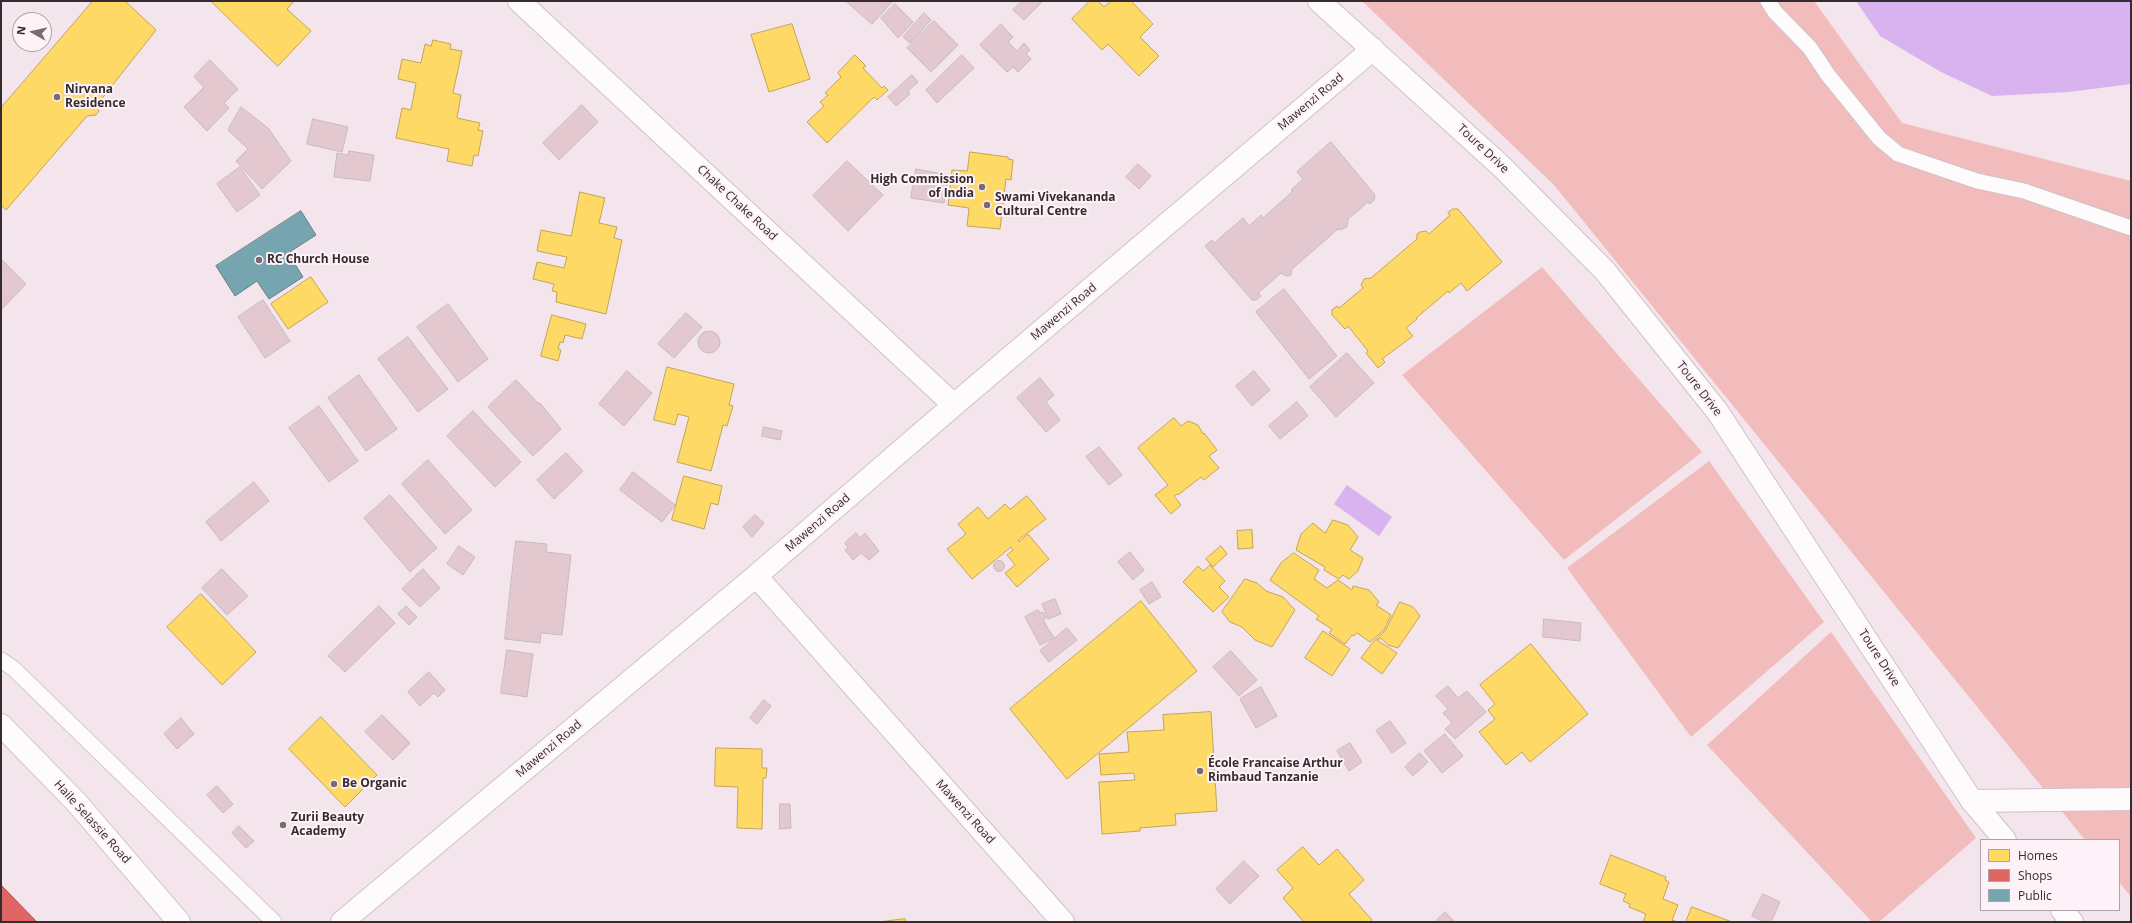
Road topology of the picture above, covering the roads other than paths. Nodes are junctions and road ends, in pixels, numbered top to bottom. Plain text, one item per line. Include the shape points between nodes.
1 (519, 1) edge
2 (1319, 1) edge
3 (1768, 1) edge
4 (1372, 49) junction
5 (2131, 228) edge
6 (954, 405) junction
7 (756, 576) junction
8 (1, 660) edge
9 (1, 724) edge
10 (2131, 799) edge
11 (1972, 801) junction
12 (2004, 839) edge
13 (2063, 911) edge
14 (179, 922) edge
15 (274, 922) edge
16 (342, 922) edge
17 (1063, 922) edge
18 (2072, 922) edge

1 - 6 street, Chake Chake Road
2 - 4 street, Toure Drive
3 - 5 lane via 1775,12 1810,48 1828,75 1879,138 1898,154 1977,181 2024,191
4 - 6 street, Mawenzi Road
4 - 11 street, Toure Drive via 1501,166 1605,271 1718,411
6 - 7 street, Mawenzi Road
7 - 16 street, Mawenzi Road
7 - 17 street, Mawenzi Road
8 - 15 lane via 14,668
9 - 14 street, Haile Selassie Road via 77,803
10 - 11 street
11 - 12 street, Toure Drive
13 - 18 street

